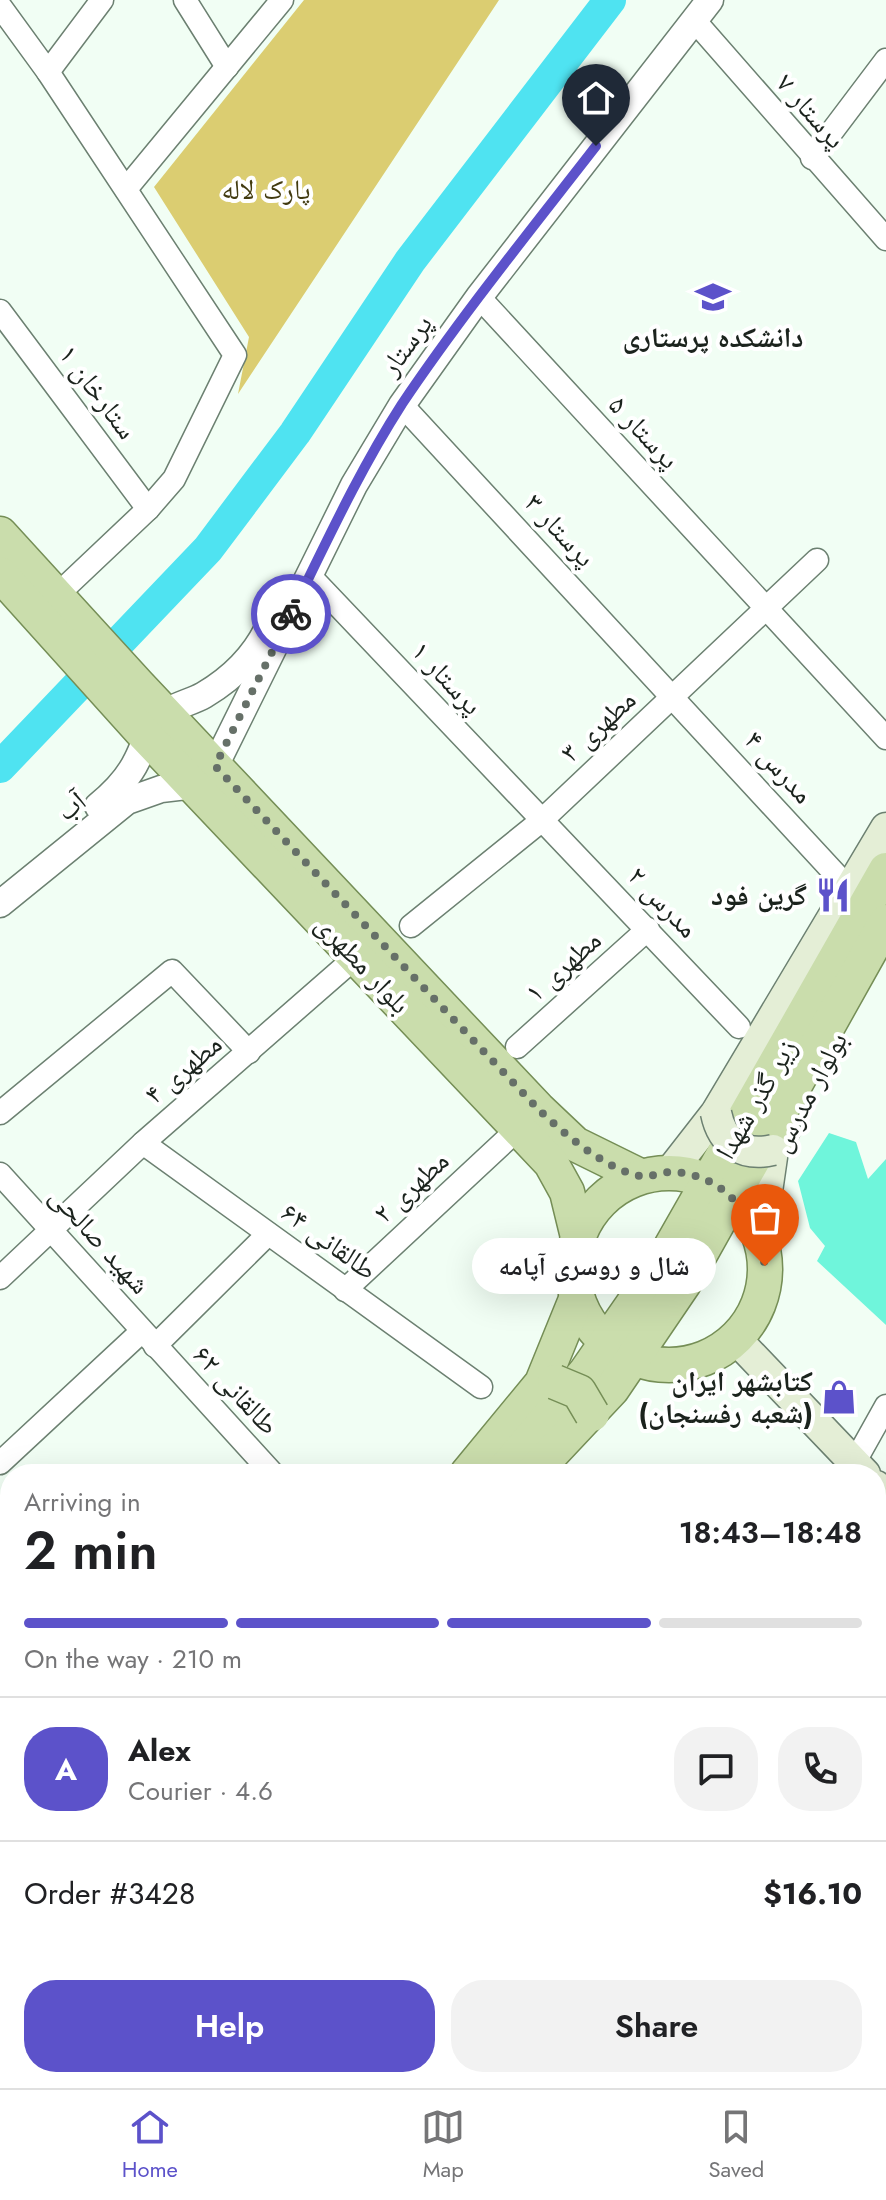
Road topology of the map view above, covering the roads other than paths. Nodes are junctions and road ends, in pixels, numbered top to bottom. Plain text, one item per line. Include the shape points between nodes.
1 (102, 0) edge
2 (185, 0) edge
3 (281, 0) edge
4 (0, 6) edge
5 (699, 7) edge
6 (886, 60) edge
7 (227, 67) junction
8 (48, 72) junction
9 (812, 158) junction
10 (126, 189) junction
11 (886, 239) edge
12 (479, 297) junction
13 (0, 311) edge
14 (402, 405) junction
15 (148, 509) junction
16 (0, 534) edge
17 (817, 560) dead end
18 (0, 574) edge
19 (310, 576) junction
20 (766, 608) junction
21 (57, 611) junction
22 (674, 695) junction
23 (155, 724) junction
24 (886, 738) edge
25 (205, 776) junction
26 (541, 821) junction
27 (886, 828) edge
28 (886, 870) edge
29 (840, 879) dead end
30 (0, 885) edge
31 (0, 904) edge
32 (886, 922) edge
33 (411, 926) dead end
34 (648, 929) junction
35 (886, 953) edge
36 (356, 957) junction
37 (739, 1027) dead end
38 (517, 1047) dead end
39 (249, 1052) junction
40 (0, 1113) edge
41 (716, 1113) junction
42 (519, 1128) junction
43 (143, 1143) junction
44 (773, 1150) junction
45 (0, 1174) edge
46 (655, 1174) junction
47 (52, 1228) junction
48 (268, 1234) junction
49 (578, 1237) junction
50 (760, 1240) junction
51 (0, 1278) edge
52 (345, 1290) junction
53 (577, 1297) junction
54 (735, 1338) junction
55 (148, 1339) junction
56 (667, 1365) junction
57 (549, 1383) junction
58 (481, 1387) dead end
59 (886, 1406) edge
60 (592, 1421) junction
61 (0, 1463) edge
62 (264, 1464) edge
63 (476, 1464) edge
64 (509, 1464) edge
65 (541, 1464) edge
66 (564, 1464) edge
67 (850, 1464) edge
68 (859, 1464) edge

1 - 8 street
2 - 7 street
3 - 7 street
4 - 8 street
5 - 9 street, پرستار ۷
5 - 12 street, پرستار
5 - 23 street, پرستار via 387,396 254,655 204,695
6 - 9 street
7 - 10 street
8 - 10 street
9 - 11 street, پرستار ۷
10 - 15 street via 235,355 174,479
12 - 14 street, پرستار
12 - 20 street, پرستار ۵
13 - 15 street, ستارخان ۱
14 - 19 street, پرستار via 354,485
14 - 22 street, پرستار ۳
15 - 21 street
16 - 21 main road
17 - 20 street, مطهری ۳
18 - 21 main road
19 - 25 street, پرستار
19 - 26 street, پرستار ۱
20 - 22 street, مطهری ۳
20 - 24 street, پرستار ۵
21 - 23 main road, بلوار مطهری
22 - 26 street, مطهری ۳
22 - 29 street, مدرس ۴
23 - 25 main road, بلوار مطهری
23 - 30 street, آب via 119,789
25 - 31 street, آب via 127,801
25 - 36 main road, بلوار مطهری
25 - 46 main road, بلوار مطهری via 575,1144
26 - 33 street, مطهری ۳
26 - 34 street, مدرس ۲
27 - 41 main road
28 - 64 main road, زیر گذر شهدا via 663,1261 586,1372
32 - 65 main road, زیر گذر شهدا via 684,1283 612,1389
34 - 37 street, مدرس ۲
34 - 38 street, مطهری ۱
35 - 44 main road, بولوار مدرس
36 - 39 street, مطهری ۴
36 - 42 main road, بلوار مطهری
39 - 40 street via 172,971
39 - 43 street, مطهری ۴
41 - 44 main road, bridge via 735,1146 747,1152
41 - 46 main road
42 - 49 main road, بلوار مطهری via 562,1182
42 - 52 street, مطهری ۲
43 - 47 street, مطهری ۴
43 - 48 street, طالقانی ۶۴
44 - 50 main road, بولوار مدرس
45 - 47 street, شهید صالحی
46 - 49 main road via 613,1189 592,1210
46 - 50 main road via 699,1177 726,1191 747,1213
47 - 51 street, مطهری ۴
47 - 55 street, شهید صالحی
48 - 52 street, طالقانی ۶۴
48 - 55 street
49 - 53 main road via 573,1267
50 - 54 main road via 765,1266 762,1293 752,1318
52 - 58 street, طالقانی ۶۴
53 - 56 main road via 590,1324 611,1346 638,1360
53 - 57 main road
54 - 56 main road via 715,1353
54 - 67 main road
55 - 61 street
55 - 62 street, طالقانی ۶۲
56 - 60 main road
57 - 60 main road, bridge via 579,1392
57 - 63 main road
59 - 68 street
60 - 66 main road

